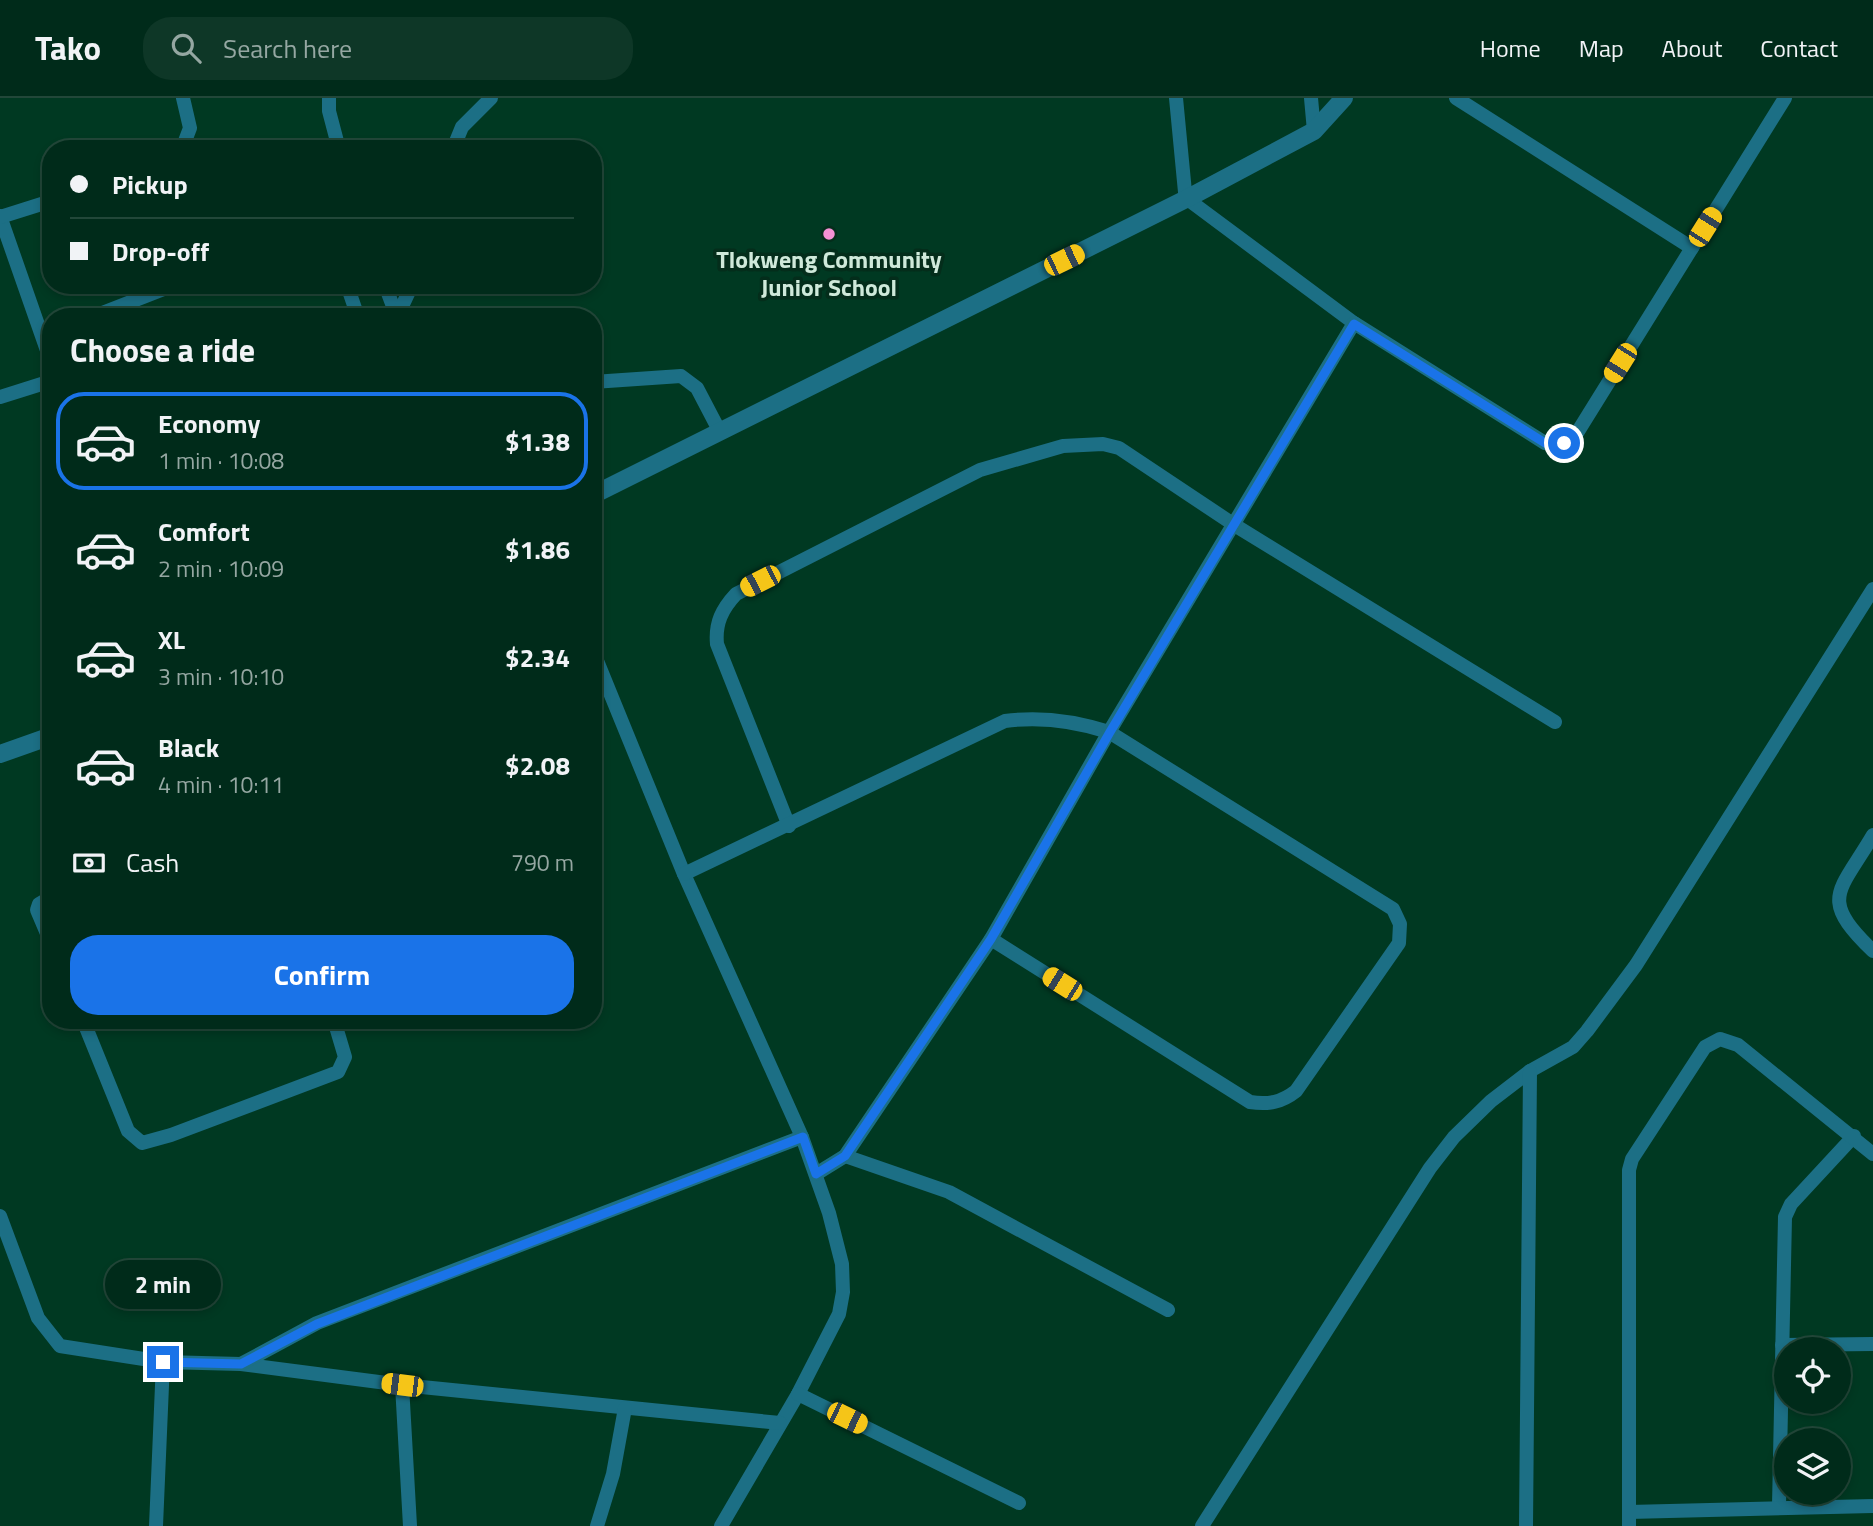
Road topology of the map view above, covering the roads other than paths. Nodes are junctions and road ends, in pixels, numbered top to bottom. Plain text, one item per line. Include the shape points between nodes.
1 (183, 98) edge
2 (329, 98) edge
3 (491, 98) edge
4 (1176, 98) edge
5 (1311, 98) edge
6 (1343, 98) edge
7 (1456, 98) edge
8 (1785, 98) edge
9 (1314, 131) junction
10 (185, 140) edge
11 (337, 140) edge
12 (457, 140) edge
13 (1188, 198) junction
14 (42, 204) edge
15 (0, 217) edge
16 (1692, 248) junction
17 (151, 294) edge
18 (115, 308) edge
19 (42, 324) edge
20 (1354, 324) junction
21 (602, 381) edge
22 (42, 384) edge
23 (0, 397) edge
24 (720, 432) junction
25 (602, 491) edge
26 (1236, 526) junction
27 (1873, 589) edge
28 (602, 673) edge
29 (1555, 722) dead end
30 (1110, 732) junction
31 (42, 739) edge
32 (0, 754) edge
33 (789, 826) junction
34 (1873, 835) edge
35 (684, 874) junction
36 (42, 902) edge
37 (42, 922) edge
38 (991, 939) junction
39 (1873, 951) edge
40 (87, 1029) edge
41 (337, 1029) edge
42 (1530, 1071) junction
43 (1854, 1136) junction
44 (803, 1137) junction
45 (1873, 1154) edge
46 (845, 1156) junction
47 (816, 1174) junction
48 (0, 1216) edge
49 (1168, 1310) dead end
50 (1782, 1337) edge
51 (1851, 1344) edge
52 (1873, 1344) edge
53 (163, 1362) junction
54 (241, 1364) junction
55 (402, 1385) junction
56 (798, 1394) junction
57 (625, 1408) junction
58 (1781, 1414) edge
59 (780, 1423) junction
60 (1019, 1503) dead end
61 (1779, 1506) junction
62 (1873, 1506) edge
63 (1629, 1519) edge
64 (156, 1526) edge
65 (410, 1526) edge
66 (597, 1526) edge
67 (722, 1526) edge
68 (1202, 1526) edge
69 (1526, 1526) edge

1 - 10 street via 190,128
2 - 11 street
3 - 12 street via 462,127
4 - 13 street
5 - 9 street
6 - 9 street
7 - 16 street
8 - 16 street
9 - 13 street
13 - 20 street
13 - 24 street
14 - 15 street
15 - 19 street
16 - 20 street via 1577,433 1564,443 1545,443
17 - 18 street
20 - 26 street
21 - 24 street via 681,376 697,388
22 - 23 street
24 - 25 street
26 - 29 street
26 - 30 street
26 - 33 street via 1119,448 1086,443 980,470 736,594 719,618 717,644
27 - 42 street via 1636,965 1573,1047
28 - 35 street
30 - 33 street via 1043,718 1005,721
30 - 38 street
30 - 38 street via 1393,909 1400,924 1399,943 1296,1091 1275,1103 1262,1104 1250,1102
31 - 32 street
33 - 35 street
34 - 39 street via 1840,891 1838,909 1843,921
35 - 44 street
36 - 37 street via 37,910
38 - 46 street
40 - 41 street via 128,1131 142,1143 338,1072 345,1057
42 - 68 street via 1481,1110 1430,1168
42 - 69 street
43 - 45 street
43 - 50 street via 1791,1204 1785,1217
43 - 63 street via 1738,1045 1720,1039 1705,1047 1632,1159
44 - 47 street
44 - 54 street via 317,1324
46 - 47 street
46 - 49 street via 961,1197
47 - 56 street via 842,1264 843,1292 839,1314
48 - 53 street via 38,1318 60,1346
51 - 52 street
53 - 54 street
53 - 64 street
54 - 55 street
55 - 57 street
55 - 65 street
56 - 59 street
56 - 60 street
57 - 59 street
57 - 66 street via 613,1474
58 - 61 street
59 - 67 street
61 - 62 street
61 - 63 street

